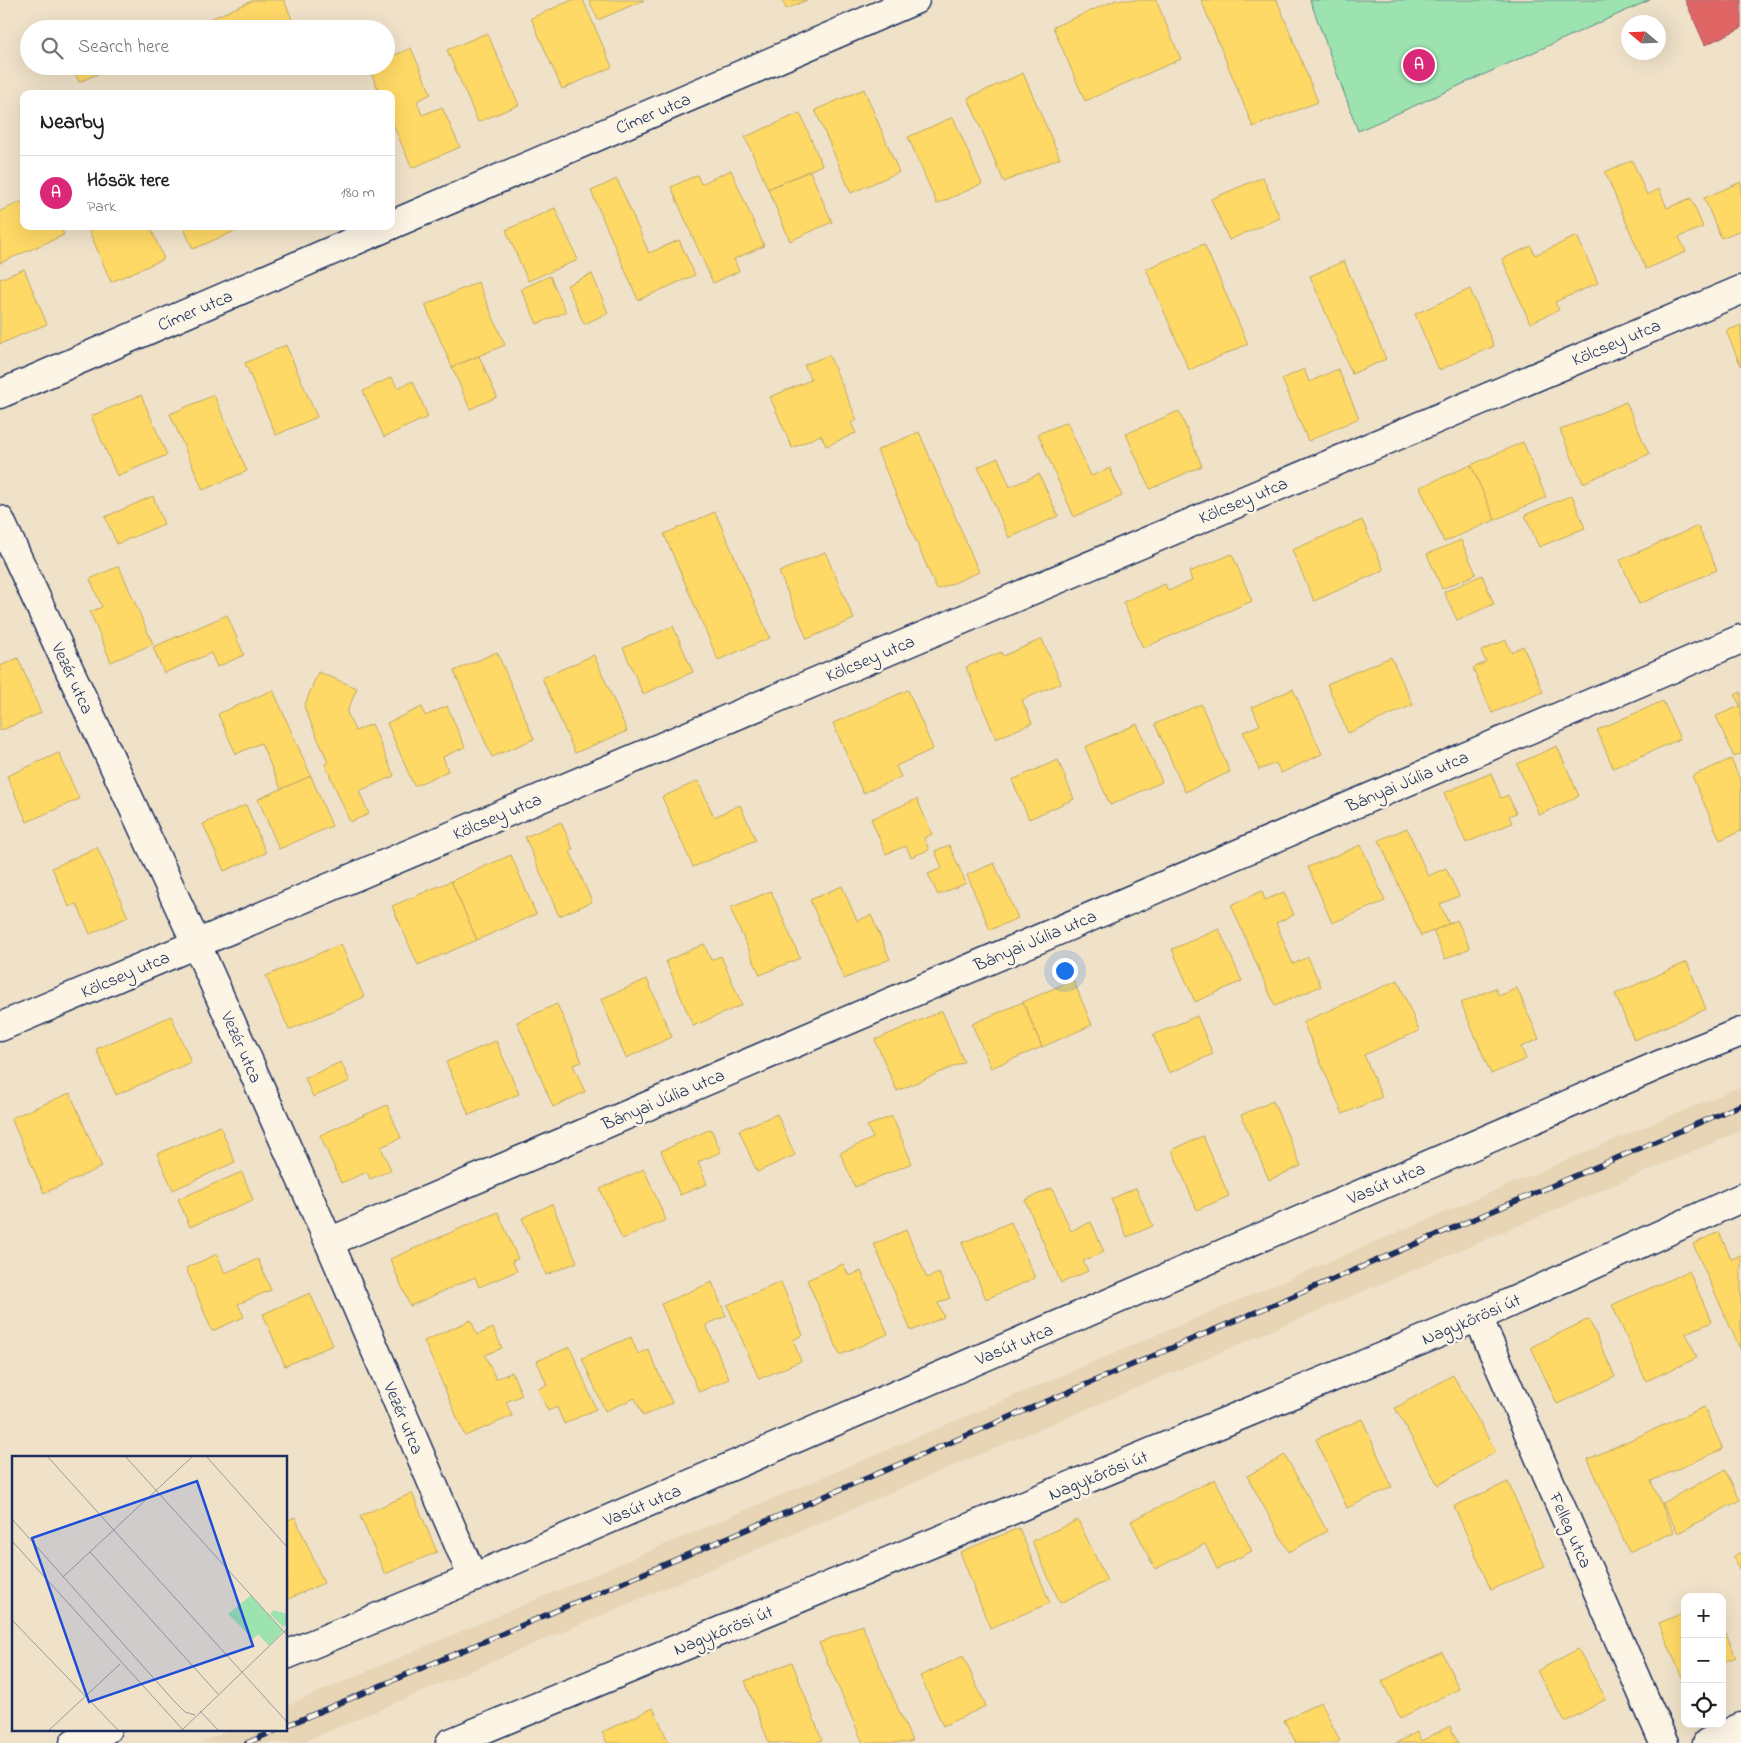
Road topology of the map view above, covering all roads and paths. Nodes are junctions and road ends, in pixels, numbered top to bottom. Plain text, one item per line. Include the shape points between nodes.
1 (915, 0) edge
2 (395, 224) edge
3 (381, 230) edge
4 (1741, 290) edge
5 (0, 394) edge
6 (0, 520) edge
7 (1741, 638) edge
8 (196, 944) junction
9 (0, 1026) edge
10 (1741, 1032) edge
11 (1741, 1198) edge
12 (329, 1242) junction
13 (1478, 1317) junction
14 (473, 1578) junction
15 (288, 1654) edge
16 (1741, 1726) edge
17 (105, 1730) edge
18 (74, 1743) edge
19 (450, 1743) edge
20 (1664, 1743) edge
21 (1707, 1743) edge

1 - 2 street, Címer utca
3 - 5 street, Címer utca
4 - 8 street, Kölcsey utca
6 - 8 street, Vezér utca
7 - 12 street, Bányai Júlia utca
8 - 9 street, Kölcsey utca
8 - 12 street, Vezér utca
10 - 14 street, Vasút utca
11 - 13 street, Nagykőrösi út
12 - 14 street, Vezér utca
13 - 19 street, Nagykőrösi út
13 - 20 street, Felleg utca
14 - 15 street, Vasút utca
16 - 21 street
17 - 18 street

